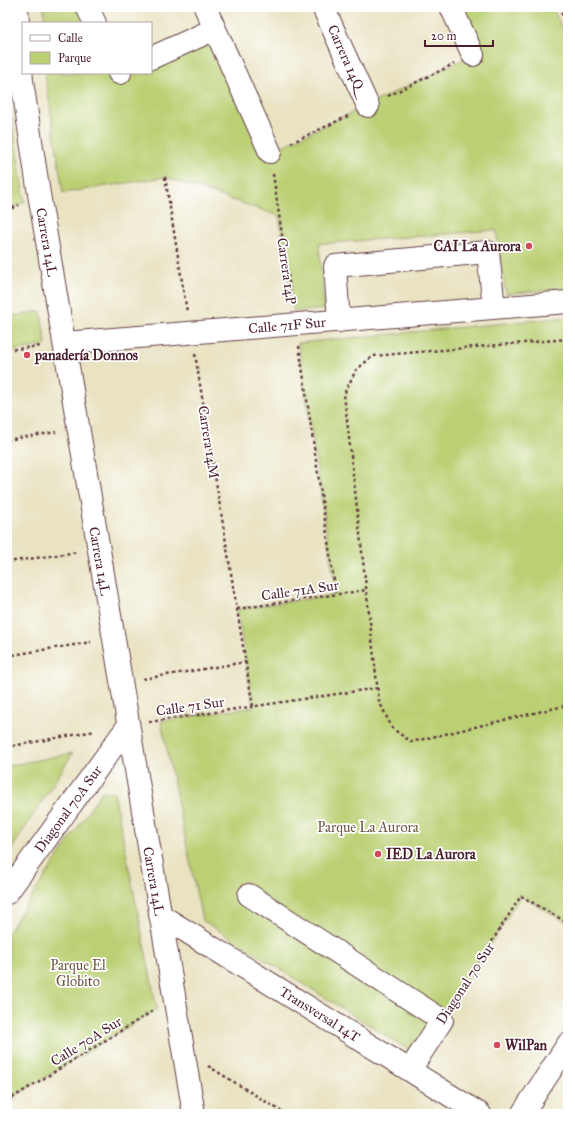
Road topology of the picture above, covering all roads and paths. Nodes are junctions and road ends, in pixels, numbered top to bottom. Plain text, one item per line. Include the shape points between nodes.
1 (17, 7) edge
2 (87, 7) edge
3 (205, 7) edge
4 (323, 7) edge
5 (451, 7) edge
6 (559, 7) edge
7 (565, 21) dead end
8 (94, 22) edge
9 (215, 29) junction
10 (472, 55) dead end
11 (152, 58) edge
12 (368, 106) dead end
13 (270, 152) joint
14 (165, 177) dead end
15 (568, 302) edge
16 (494, 308) junction
17 (340, 320) junction
18 (296, 324) junction
19 (191, 333) junction
20 (568, 339) edge
21 (64, 343) junction
22 (7, 350) edge
23 (78, 428) junction
24 (7, 440) edge
25 (98, 549) junction
26 (7, 562) edge
27 (366, 590) junction
28 (336, 595) junction
29 (237, 609) junction
30 (113, 638) junction
31 (7, 656) edge
32 (246, 662) junction
33 (121, 683) junction
34 (377, 688) junction
35 (568, 705) edge
36 (253, 707) junction
37 (128, 726) junction
38 (7, 747) edge
39 (7, 893) edge
40 (249, 895) dead end
41 (160, 915) junction
42 (568, 923) edge
43 (174, 997) junction
44 (442, 1020) junction
45 (568, 1044) edge
46 (183, 1050) junction
47 (410, 1070) junction
48 (7, 1101) edge
49 (194, 1114) edge
50 (286, 1114) edge
51 (480, 1114) edge
52 (522, 1114) edge

1 - 21 street, Carrera 14L via 22,81
2 - 8 street
3 - 9 street
4 - 12 street, Carrera 14Q
5 - 10 street
6 - 7 path
9 - 11 street
9 - 13 street
13 - 18 path, Carrera 14P
14 - 19 path, Carrera 14M
15 - 16 street, Calle 71F Sur
16 - 17 street, Calle 71F Sur
16 - 17 street via 488,252 334,266
17 - 18 street, Calle 71F Sur
18 - 19 street, Calle 71F Sur
18 - 28 path, Carrera 14P
19 - 21 street, Calle 71F Sur
19 - 29 path, Carrera 14M
20 - 27 path via 373,356 356,370 344,394
21 - 22 path
21 - 23 street, Carrera 14L
23 - 24 path
23 - 25 street, Carrera 14L
25 - 26 path
25 - 30 street, Carrera 14L
27 - 28 path, Calle 71A Sur
27 - 34 path
28 - 29 path, Calle 71A Sur
29 - 32 path, Carrera 14M
30 - 31 path
30 - 33 street, Carrera 14L
32 - 33 path
32 - 36 path, Carrera 14M
33 - 37 street, Carrera 14L
34 - 35 path via 378,701 392,728 411,742
34 - 36 path, Calle 71 Sur
36 - 37 path, Calle 71 Sur
37 - 38 path, Calle 71 Sur
37 - 39 street, Diagonal 70A Sur
37 - 41 street, Carrera 14L
40 - 44 street
41 - 43 street, Carrera 14L
41 - 47 street, Transversal 14T
42 - 44 path, Diagonal 70 Sur via 522,896
43 - 46 street, Carrera 14L
43 - 48 path, Calle 70A Sur
44 - 47 street, Diagonal 70 Sur
45 - 52 street
46 - 49 street, Carrera 14L
46 - 50 path
47 - 51 street, Transversal 14T

